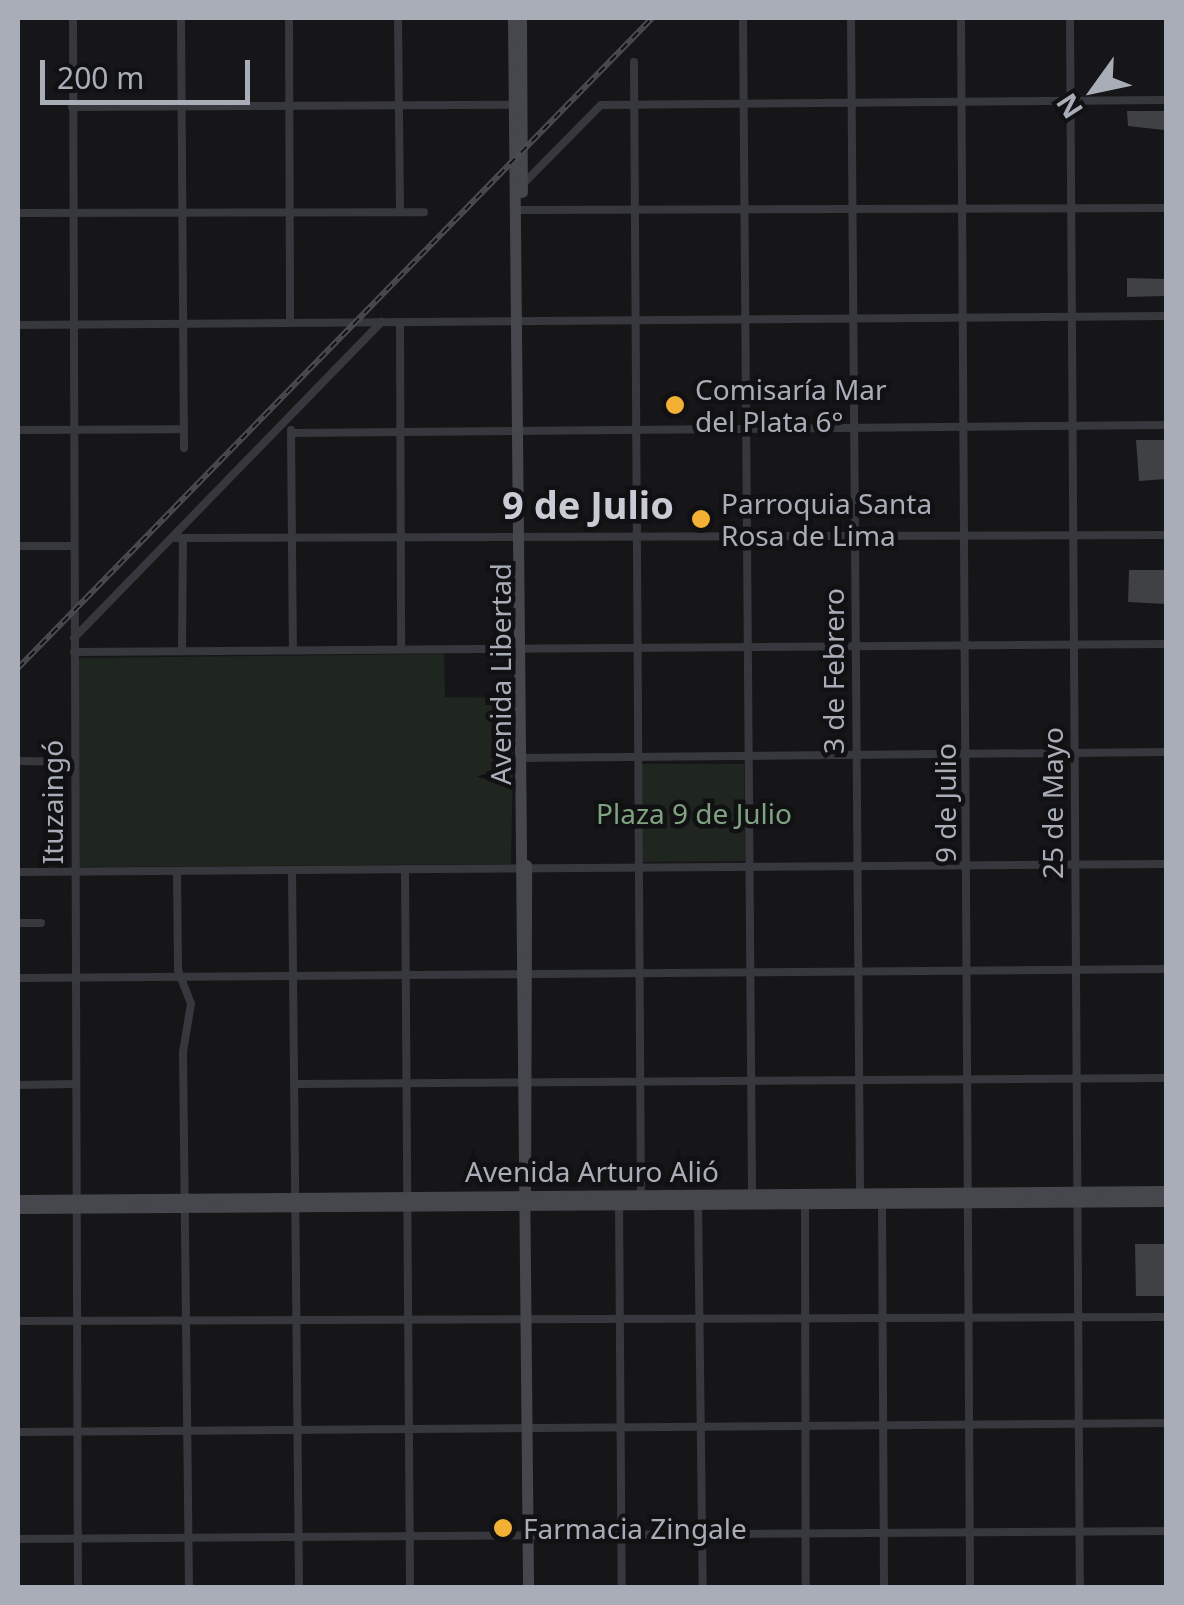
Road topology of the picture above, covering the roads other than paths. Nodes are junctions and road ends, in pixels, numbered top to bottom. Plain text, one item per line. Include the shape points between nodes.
1 (73, 18) edge
2 (181, 18) edge
3 (289, 18) edge
4 (398, 18) edge
5 (513, 18) edge
6 (521, 18) edge
7 (743, 18) edge
8 (851, 18) edge
9 (961, 18) edge
10 (1070, 18) edge
11 (634, 62) dead end
12 (1166, 100) edge
13 (1070, 101) junction
14 (852, 102) junction
15 (962, 102) junction
16 (634, 104) junction
17 (744, 104) junction
18 (399, 105) junction
19 (518, 105) junction
20 (183, 106) junction
21 (289, 106) junction
22 (72, 107) junction
23 (522, 185) junction
24 (852, 208) junction
25 (963, 208) junction
26 (1071, 208) junction
27 (1166, 208) edge
28 (634, 209) junction
29 (745, 209) junction
30 (518, 210) junction
31 (290, 211) junction
32 (73, 212) junction
33 (183, 212) junction
34 (400, 212) junction
35 (424, 212) dead end
36 (18, 213) edge
37 (1073, 316) junction
38 (1166, 316) edge
39 (964, 317) junction
40 (853, 318) junction
41 (746, 319) junction
42 (635, 320) junction
43 (519, 321) junction
44 (382, 322) junction
45 (400, 322) junction
46 (290, 323) junction
47 (184, 324) junction
48 (18, 325) edge
49 (74, 325) junction
50 (285, 423) junction
51 (1166, 425) edge
52 (1072, 426) junction
53 (964, 427) junction
54 (854, 428) junction
55 (74, 429) junction
56 (184, 429) junction
57 (748, 429) junction
58 (18, 430) edge
59 (636, 430) junction
60 (402, 432) junction
61 (519, 432) junction
62 (294, 433) junction
63 (184, 448) dead end
64 (854, 536) junction
65 (965, 536) junction
66 (1073, 536) junction
67 (1166, 536) edge
68 (636, 537) junction
69 (748, 537) junction
70 (292, 538) junction
71 (520, 538) junction
72 (179, 540) junction
73 (400, 540) junction
74 (18, 546) edge
75 (74, 546) junction
76 (74, 638) junction
77 (1074, 644) junction
78 (1166, 644) edge
79 (966, 645) junction
80 (856, 646) junction
81 (636, 647) junction
82 (748, 647) junction
83 (521, 648) junction
84 (182, 649) junction
85 (293, 649) junction
86 (401, 649) junction
87 (74, 652) junction
88 (1074, 752) junction
89 (1166, 752) edge
90 (967, 755) junction
91 (748, 756) junction
92 (856, 756) junction
93 (522, 758) junction
94 (637, 758) junction
95 (18, 761) edge
96 (75, 762) junction
97 (1166, 864) edge
98 (1075, 865) junction
99 (857, 866) junction
100 (968, 866) junction
101 (750, 867) junction
102 (638, 868) junction
103 (522, 869) junction
104 (292, 870) junction
105 (405, 870) junction
106 (177, 871) junction
107 (18, 872) edge
108 (74, 872) junction
109 (18, 923) edge
110 (41, 923) dead end
111 (1166, 969) edge
112 (1076, 970) junction
113 (968, 971) junction
114 (858, 972) junction
115 (638, 973) junction
116 (751, 973) junction
117 (523, 974) junction
118 (405, 975) junction
119 (292, 976) junction
120 (180, 977) junction
121 (18, 978) edge
122 (74, 978) junction
123 (1076, 1077) junction
124 (969, 1078) junction
125 (1166, 1078) edge
126 (858, 1080) junction
127 (639, 1082) junction
128 (751, 1082) junction
129 (406, 1083) junction
130 (74, 1084) junction
131 (295, 1084) junction
132 (18, 1085) edge
133 (524, 1085) junction
134 (1166, 1191) edge
135 (1077, 1196) junction
136 (968, 1197) junction
137 (882, 1198) junction
138 (806, 1199) junction
139 (860, 1199) junction
140 (18, 1200) edge
141 (619, 1200) junction
142 (641, 1200) junction
143 (698, 1200) junction
144 (752, 1200) junction
145 (297, 1201) junction
146 (407, 1201) junction
147 (1166, 1201) edge
148 (524, 1202) junction
149 (74, 1203) junction
150 (186, 1203) junction
151 (18, 1208) edge
152 (1078, 1317) junction
153 (1166, 1317) edge
154 (806, 1318) junction
155 (882, 1318) junction
156 (968, 1318) junction
157 (620, 1319) junction
158 (699, 1319) junction
159 (297, 1320) junction
160 (408, 1320) junction
161 (526, 1320) junction
162 (75, 1321) junction
163 (18, 1322) edge
164 (186, 1322) junction
165 (1166, 1423) edge
166 (969, 1424) junction
167 (1078, 1424) junction
168 (883, 1425) junction
169 (700, 1426) junction
170 (806, 1426) junction
171 (620, 1427) junction
172 (526, 1428) junction
173 (300, 1429) junction
174 (408, 1429) junction
175 (186, 1430) junction
176 (18, 1432) edge
177 (76, 1432) junction
178 (1079, 1531) junction
179 (1166, 1531) edge
180 (806, 1532) junction
181 (884, 1532) junction
182 (970, 1532) junction
183 (527, 1533) junction
184 (621, 1533) junction
185 (702, 1533) junction
186 (409, 1536) junction
187 (77, 1538) junction
188 (18, 1540) edge
189 (188, 1540) junction
190 (298, 1540) junction
191 (78, 1588) edge
192 (189, 1588) edge
193 (299, 1588) edge
194 (410, 1588) edge
195 (528, 1588) edge
196 (622, 1588) edge
197 (703, 1588) edge
198 (806, 1588) edge
199 (884, 1588) edge
200 (970, 1588) edge
201 (1080, 1588) edge

1 - 22 street, Ituzaingó
2 - 20 street
3 - 21 street
4 - 18 street
5 - 19 main road, Avenida Libertad
6 - 19 main road, Avenida Libertad
7 - 17 street
8 - 14 street, 3 de Febrero
9 - 15 street, 9 de Julio
10 - 13 street, 25 de Mayo
11 - 16 street
12 - 13 street
13 - 15 street
13 - 26 street, 25 de Mayo
14 - 15 street
14 - 17 street
14 - 24 street, 3 de Febrero
15 - 25 street, 9 de Julio
16 - 17 street
16 - 23 street via 594,108
16 - 28 street
17 - 29 street
18 - 19 street
18 - 21 street
18 - 34 street
19 - 23 main road, Avenida Libertad
19 - 30 main road, Avenida Libertad
20 - 21 street
20 - 22 street
20 - 33 street
21 - 31 street
22 - 32 street, Ituzaingó
23 - 30 main road, Avenida Libertad
24 - 25 street
24 - 29 street
24 - 40 street, 3 de Febrero
25 - 26 street
25 - 39 street, 9 de Julio
26 - 27 street
26 - 37 street, 25 de Mayo
28 - 29 street
28 - 30 street
28 - 42 street
29 - 41 street
30 - 43 main road, Avenida Libertad
31 - 33 street
31 - 34 street
31 - 46 street
32 - 33 street
32 - 36 street
32 - 49 street, Ituzaingó
33 - 47 street
34 - 35 street
37 - 38 street
37 - 39 street
37 - 52 street, 25 de Mayo
39 - 40 street
39 - 53 street, 9 de Julio
40 - 41 street
40 - 54 street, 3 de Febrero
41 - 42 street
41 - 57 street
42 - 43 street
42 - 59 street
43 - 45 street
43 - 61 main road, Avenida Libertad
44 - 45 street
44 - 46 street
44 - 50 street
45 - 60 street
46 - 47 street
47 - 49 street
47 - 56 street
48 - 49 street
49 - 55 street, Ituzaingó
50 - 62 street
50 - 72 street
51 - 52 street
52 - 53 street
52 - 66 street, 25 de Mayo
53 - 54 street
53 - 65 street, 9 de Julio
54 - 57 street
54 - 64 street, 3 de Febrero
55 - 56 street
55 - 58 street
55 - 75 street, Ituzaingó
56 - 63 street
57 - 59 street
57 - 69 street
59 - 61 street
59 - 68 street
60 - 61 street
60 - 62 street
60 - 73 street
61 - 71 main road, Avenida Libertad
62 - 70 street
64 - 65 street
64 - 69 street
64 - 80 street, 3 de Febrero
65 - 66 street
65 - 79 street, 9 de Julio
66 - 67 street
66 - 77 street, 25 de Mayo
68 - 69 street
68 - 71 street
68 - 81 street
69 - 82 street
70 - 72 street
70 - 73 street
70 - 85 street
71 - 73 street
71 - 83 main road, Avenida Libertad
72 - 76 street
72 - 84 street
73 - 86 street
74 - 75 street
75 - 76 street, Ituzaingó
76 - 87 street, Ituzaingó
77 - 78 street
77 - 79 street
77 - 88 street, 25 de Mayo
79 - 80 street
79 - 90 street, 9 de Julio
80 - 82 street
80 - 92 street, 3 de Febrero
81 - 82 street
81 - 83 street
81 - 94 street
82 - 91 street
83 - 86 street
83 - 93 main road, Avenida Libertad
84 - 85 street
84 - 87 street
85 - 86 street
87 - 96 street, Ituzaingó
88 - 89 street
88 - 90 street
88 - 98 street, 25 de Mayo
90 - 92 street
90 - 100 street, 9 de Julio
91 - 92 street
91 - 94 street
91 - 101 street
92 - 99 street, 3 de Febrero
93 - 94 street
93 - 103 main road, Avenida Libertad
94 - 102 street
95 - 96 street
96 - 108 street, Ituzaingó
97 - 98 street
98 - 100 street
98 - 112 street, 25 de Mayo
99 - 100 street
99 - 101 street
99 - 114 street, 3 de Febrero
100 - 113 street, 9 de Julio
101 - 102 street
101 - 116 street
102 - 103 street
102 - 115 street
103 - 105 street
103 - 117 main road, Avenida Libertad
104 - 105 street
104 - 106 street
104 - 119 street
105 - 118 street
106 - 108 street
106 - 120 street
107 - 108 street
108 - 122 street, Ituzaingó
109 - 110 street
111 - 112 street
112 - 113 street
112 - 123 street, 25 de Mayo
113 - 114 street
113 - 124 street, 9 de Julio
114 - 116 street
114 - 126 street, 3 de Febrero
115 - 116 street
115 - 117 street
115 - 127 street
116 - 128 street
117 - 118 street
117 - 133 main road, Avenida Libertad
118 - 119 street
118 - 129 street
119 - 120 street
119 - 131 street
120 - 122 street
120 - 150 street via 191,1004 183,1052
121 - 122 street
122 - 130 street, Ituzaingó
123 - 124 street
123 - 125 street
123 - 135 street, 25 de Mayo
124 - 126 street
124 - 136 street, 9 de Julio
126 - 128 street
126 - 139 street, 3 de Febrero
127 - 128 street
127 - 133 street
127 - 142 street
128 - 144 street
129 - 131 street
129 - 133 street
129 - 146 street
130 - 132 street
130 - 149 street, Ituzaingó
131 - 145 street
133 - 148 main road, Avenida Libertad
134 - 135 main road, Avenida Arturo Alió
135 - 136 main road, Avenida Arturo Alió
135 - 147 main road, Avenida Arturo Alió
135 - 152 street, 25 de Mayo
136 - 137 main road, Avenida Arturo Alió
136 - 156 street, 9 de Julio
137 - 139 main road, Avenida Arturo Alió
137 - 155 street
138 - 139 main road, Avenida Arturo Alió
138 - 144 main road, Avenida Arturo Alió
138 - 154 street
140 - 149 main road, Avenida Arturo Alió
141 - 142 main road, Avenida Arturo Alió
141 - 148 main road, Avenida Arturo Alió
141 - 157 street
142 - 143 main road, Avenida Arturo Alió
143 - 144 main road, Avenida Arturo Alió
143 - 158 street
145 - 146 main road, Avenida Arturo Alió
145 - 150 main road, Avenida Arturo Alió
145 - 159 street
146 - 148 main road, Avenida Arturo Alió
146 - 160 street
148 - 161 main road, Avenida Libertad
149 - 150 main road, Avenida Arturo Alió
149 - 151 main road, Avenida Arturo Alió
149 - 162 street, Ituzaingó
150 - 164 street
152 - 153 street
152 - 156 street
152 - 167 street, 25 de Mayo
154 - 155 street
154 - 158 street
154 - 170 street
155 - 156 street
155 - 168 street
156 - 166 street, 9 de Julio
157 - 158 street
157 - 161 street
157 - 171 street
158 - 169 street
159 - 160 street
159 - 164 street
159 - 173 street
160 - 161 street
160 - 174 street
161 - 172 main road, Avenida Libertad
162 - 163 street
162 - 164 street
162 - 177 street, Ituzaingó
164 - 175 street
165 - 167 street
166 - 167 street
166 - 168 street
166 - 182 street, 9 de Julio
167 - 178 street, 25 de Mayo
168 - 170 street
168 - 181 street
169 - 170 street
169 - 171 street
169 - 185 street
170 - 180 street
171 - 172 street
171 - 184 street
172 - 174 street
172 - 183 main road, Avenida Libertad
173 - 174 street
173 - 175 street
173 - 190 street
174 - 186 street
175 - 177 street
175 - 189 street
176 - 177 street
177 - 187 street, Ituzaingó
178 - 179 street
178 - 182 street
178 - 201 street, 25 de Mayo
180 - 181 street
180 - 185 street
180 - 198 street
181 - 182 street
181 - 199 street
182 - 200 street, 9 de Julio
183 - 184 street
183 - 186 street
183 - 195 main road, Avenida Libertad
184 - 185 street
184 - 196 street
185 - 197 street
186 - 190 street
186 - 194 street
187 - 188 street
187 - 189 street
187 - 191 street, Ituzaingó
189 - 190 street
189 - 192 street
190 - 193 street

